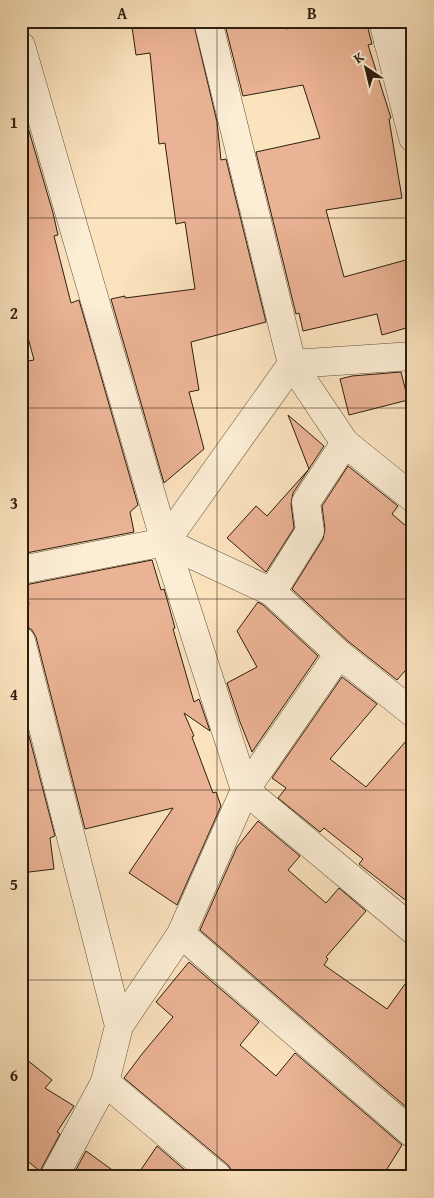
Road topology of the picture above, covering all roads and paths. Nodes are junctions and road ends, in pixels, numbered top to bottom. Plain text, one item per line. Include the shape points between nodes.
1 (208, 21) edge
2 (395, 33) edge
3 (21, 46) edge
4 (413, 138) edge
5 (413, 356) edge
6 (292, 364) junction
7 (345, 443) junction
8 (413, 498) edge
9 (165, 542) junction
10 (21, 570) edge
11 (272, 592) junction
12 (21, 641) edge
13 (339, 654) junction
14 (413, 713) edge
15 (246, 790) junction
16 (413, 930) edge
17 (181, 934) junction
18 (119, 1026) junction
19 (105, 1082) junction
20 (413, 1134) edge
21 (54, 1177) edge
22 (218, 1177) edge

1 - 6 street
2 - 4 street
3 - 9 street
5 - 6 street
6 - 7 street
6 - 9 street
7 - 8 street
7 - 11 street via 306,502 310,531
9 - 10 street
9 - 11 street
9 - 15 street
11 - 13 street
12 - 18 street
13 - 14 street
13 - 15 street
15 - 16 street
15 - 17 street
17 - 18 street
17 - 20 street
18 - 19 street
19 - 21 street
19 - 22 street

